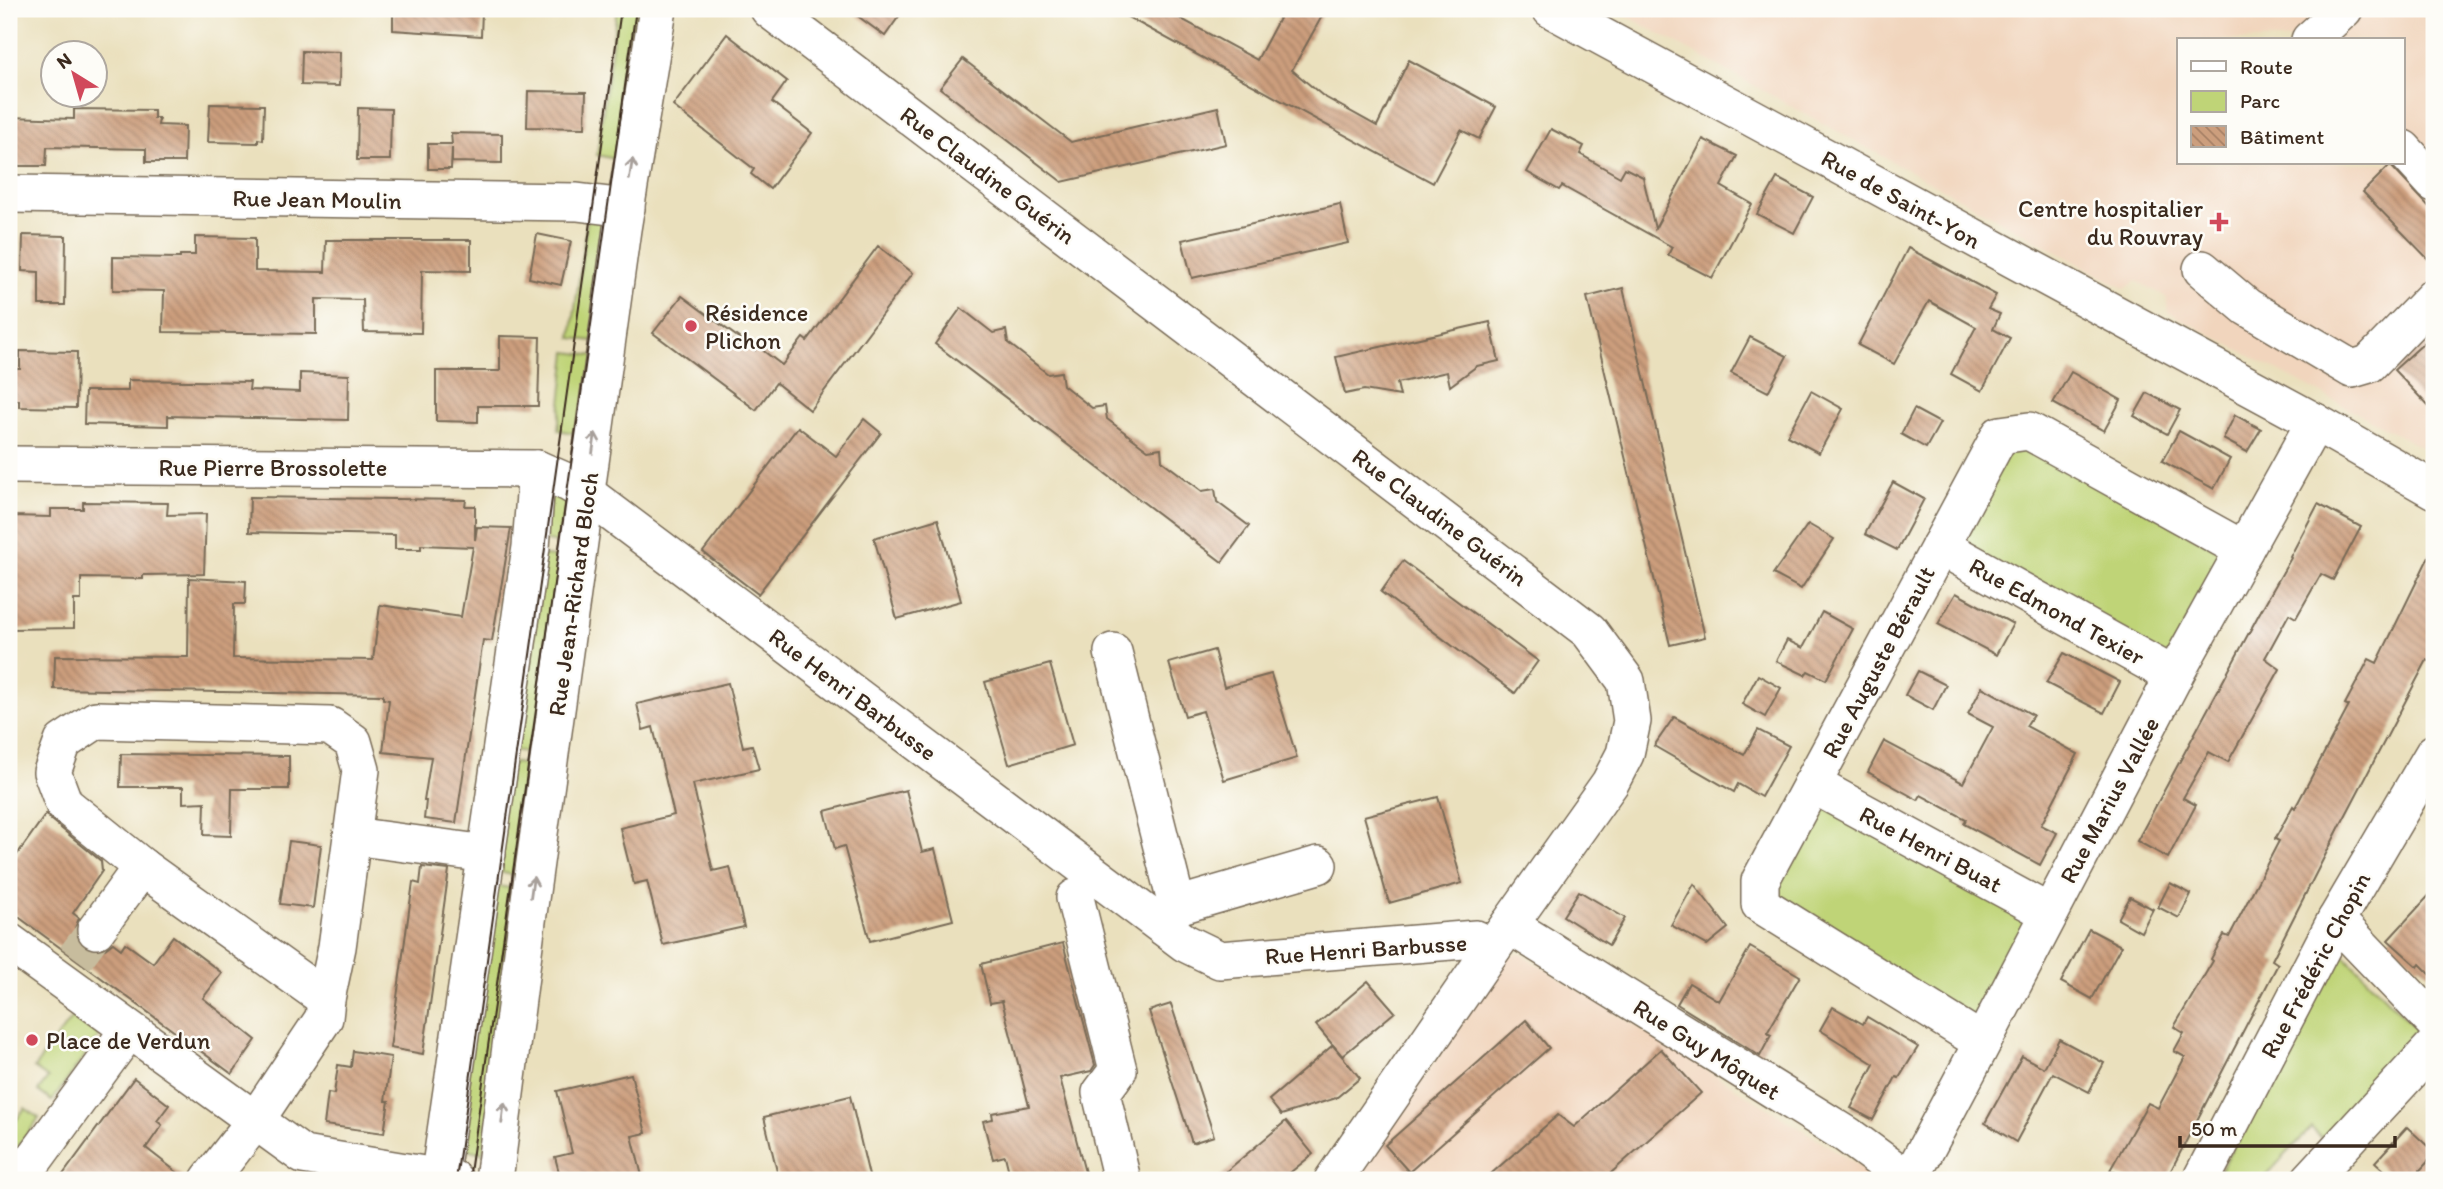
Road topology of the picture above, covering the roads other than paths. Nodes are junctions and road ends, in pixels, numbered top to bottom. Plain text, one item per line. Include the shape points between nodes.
1 (658, 9) edge
2 (769, 9) edge
3 (1551, 9) edge
4 (2344, 9) edge
5 (2313, 38) edge
6 (2404, 150) edge
7 (2434, 183) edge
8 (9, 194) edge
9 (625, 208) junction
10 (2202, 269) dead end
11 (2431, 308) edge
12 (2315, 422) junction
13 (9, 465) edge
14 (537, 469) junction
15 (2434, 490) edge
16 (587, 494) junction
17 (1940, 546) junction
18 (2245, 550) junction
19 (1113, 652) dead end
20 (2174, 676) junction
21 (2434, 753) edge
22 (1812, 784) junction
23 (352, 836) junction
24 (487, 854) junction
25 (1318, 865) dead end
26 (142, 867) junction
27 (1075, 898) dead end
28 (2049, 913) junction
29 (1170, 917) junction
30 (2336, 920) junction
31 (1501, 937) junction
32 (9, 942) edge
33 (76, 956) junction
34 (326, 999) junction
35 (2434, 1022) edge
36 (129, 1030) junction
37 (1982, 1042) junction
38 (2434, 1046) edge
39 (255, 1121) junction
40 (19, 1180) edge
41 (209, 1180) edge
42 (444, 1180) edge
43 (494, 1180) edge
44 (1122, 1180) edge
45 (1333, 1180) edge
46 (1899, 1180) edge
47 (1906, 1180) edge
48 (2200, 1180) edge
49 (2310, 1180) edge

9 -> 1 street, Rue Jean-Richard Bloch
2 - 31 street, Rue Claudine Guérin via 1589,631 1626,681 1632,721 1625,754 1610,783
3 - 12 street, Rue de Saint-Yon
4 - 5 street
6 - 7 street
8 - 9 street, Rue Jean Moulin
16 -> 9 street, Rue Jean-Richard Bloch
10 - 11 street via 2247,307 2352,369 2368,364
12 - 15 street, Rue de Saint-Yon
12 - 18 street, Rue Marius Vallée
13 - 14 street, Rue Pierre Brossolette
14 - 16 street, Rue Henri Barbusse
14 - 24 street, Rue Jean-Richard Bloch via 531,547
16 - 29 street, Rue Henri Barbusse
43 -> 16 street, Rue Jean-Richard Bloch
17 - 18 street, Rue Auguste Bérault via 2000,435 2029,431
17 - 20 street, Rue Edmond Texier
17 - 22 street, Rue Auguste Bérault
18 - 20 street, Rue Marius Vallée
19 - 29 street
20 - 28 street, Rue Marius Vallée
21 - 30 street, Rue Frédéric Chopin
22 - 28 street, Rue Henri Buat
22 - 37 street, Rue Auguste Bérault via 1760,881 1760,904
23 - 24 street
23 - 26 street via 360,770 353,743 330,726 96,720 63,742 52,772 64,804
23 - 34 street
24 - 42 street, Rue Jean-Richard Bloch
25 - 29 street
26 - 33 street
26 - 34 street
27 - 44 street via 1118,1070 1101,1093
28 - 37 street, Rue Marius Vallée
29 - 31 street, Rue Henri Barbusse via 1185,943 1220,960
30 - 35 street
30 - 48 street, Rue Frédéric Chopin
31 - 45 street, Rue Claudine Guérin
31 - 46 street, Rue Guy Môquet via 1847,1135 1892,1168
32 - 33 street
33 - 36 street
34 - 39 street via 324,1018
36 - 39 street
36 - 40 street
37 - 47 street, Rue Marius Vallée
38 - 49 street
39 - 41 street
39 - 42 street via 303,1155

